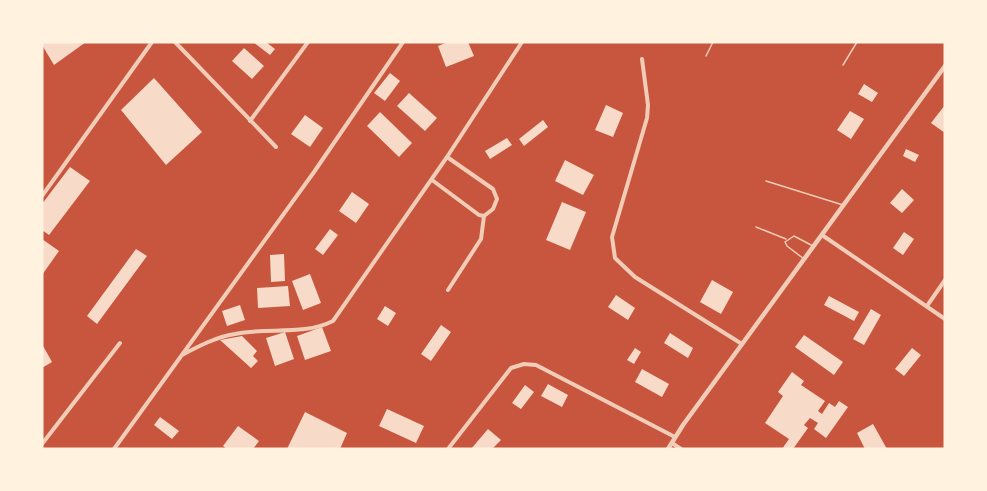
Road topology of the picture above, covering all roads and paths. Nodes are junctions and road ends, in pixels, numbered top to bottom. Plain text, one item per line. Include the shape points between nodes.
1 (152, 42) edge
2 (175, 42) edge
3 (308, 42) edge
4 (403, 42) edge
5 (522, 42) edge
6 (713, 42) edge
7 (857, 42) edge
8 (706, 56) dead end
9 (642, 59) dead end
10 (843, 65) dead end
11 (945, 66) edge
12 (249, 121) junction
13 (276, 147) dead end
14 (447, 157) junction
15 (432, 180) junction
16 (766, 181) dead end
17 (42, 196) edge
18 (844, 205) junction
19 (484, 216) junction
20 (756, 228) dead end
21 (822, 234) junction
22 (787, 239) junction
23 (814, 246) junction
24 (804, 259) junction
25 (945, 279) edge
26 (448, 290) dead end
27 (927, 306) junction
28 (945, 319) edge
29 (120, 344) dead end
30 (742, 344) junction
31 (181, 355) junction
32 (675, 437) junction
33 (672, 443) junction
34 (42, 444) edge
35 (451, 448) edge
36 (114, 449) edge
37 (668, 449) edge
38 (681, 449) edge

1 - 17 street
2 - 12 street
3 - 12 street
4 - 31 street
5 - 14 street
6 - 8 lane
7 - 10 lane
9 - 30 street via 647,118 612,237 615,258 635,277
11 - 18 street
12 - 13 street
14 - 15 street
14 - 19 street via 493,189 498,199 494,209
15 - 19 street
15 - 31 street via 333,321 305,330 235,334
16 - 18 lane
18 - 21 street
19 - 26 street via 481,240
20 - 22 lane
21 - 23 street
21 - 27 street
22 - 23 lane via 794,236
22 - 24 lane via 787,246
23 - 24 street
24 - 30 street
25 - 27 street
27 - 28 street
29 - 34 street
30 - 32 street
31 - 36 street
32 - 33 street
32 - 35 street via 536,365 524,364 511,368
33 - 37 street
33 - 38 street

